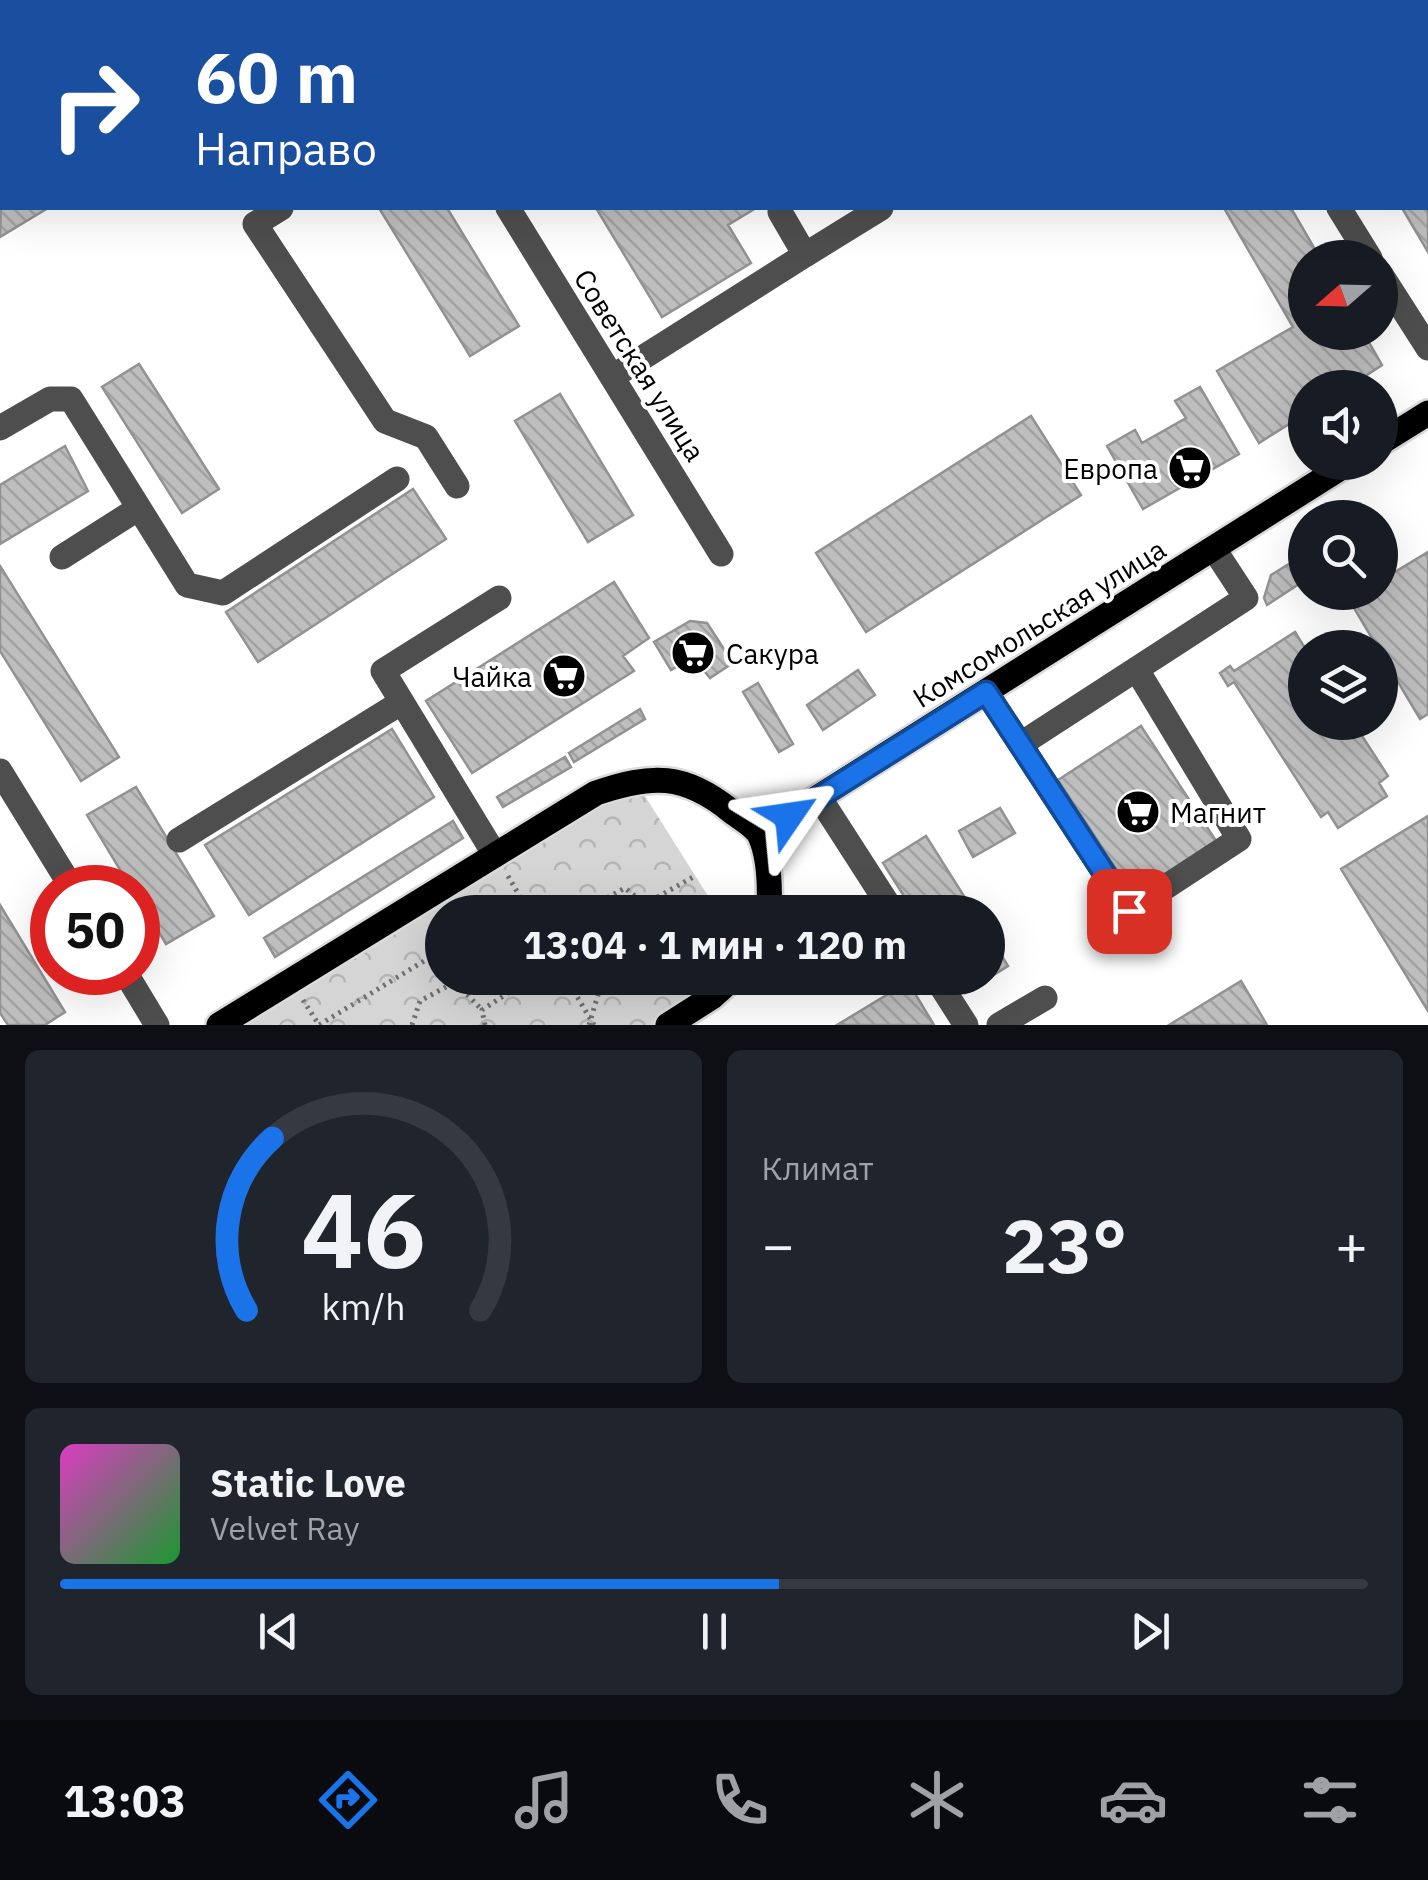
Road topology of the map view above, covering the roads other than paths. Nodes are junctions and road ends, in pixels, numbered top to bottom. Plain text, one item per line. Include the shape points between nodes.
1 (278, 210) edge
2 (509, 210) edge
3 (878, 210) edge
4 (1339, 210) edge
5 (780, 212) dead end
6 (1358, 240) edge
7 (805, 255) junction
8 (1398, 300) edge
9 (1428, 348) edge
10 (612, 377) junction
11 (1428, 413) edge
12 (0, 428) edge
13 (1398, 432) edge
14 (397, 478) dead end
15 (1322, 480) edge
16 (456, 486) dead end
17 (139, 508) junction
18 (1214, 548) junction
19 (722, 554) dead end
20 (62, 557) dead end
21 (499, 598) dead end
22 (1137, 670) junction
23 (986, 692) junction
24 (402, 702) junction
25 (1020, 744) junction
26 (0, 771) edge
27 (819, 797) junction
28 (760, 834) junction
29 (180, 840) dead end
30 (495, 854) junction
31 (58, 865) edge
32 (770, 895) edge
33 (883, 895) edge
34 (139, 995) edge
35 (714, 995) edge
36 (947, 995) edge
37 (1044, 998) dead end
38 (158, 1025) edge
39 (218, 1025) edge
40 (668, 1025) edge
41 (966, 1025) edge
42 (1000, 1025) edge

1 - 16 street via 254,224 385,421 426,438
2 - 10 street, Советская улица
3 - 7 street
4 - 6 street
5 - 7 street
7 - 10 street
8 - 9 street
10 - 19 street, Советская улица
11 - 13 main road
12 - 17 street via 50,399 70,399
14 - 17 street via 223,593 187,585
15 - 18 main road, Комсомольская улица
17 - 20 street
18 - 22 street via 1246,598
18 - 23 main road, Комсомольская улица
21 - 24 street via 384,671
22 - 25 street
22 - 25 street via 1240,839 1129,911
23 - 25 street
23 - 27 main road, Комсомольская улица
24 - 29 street
24 - 30 street
26 - 31 street
27 - 28 main road, Комсомольская улица
27 - 33 street
28 - 30 main road via 709,793 671,779 634,780 596,793
28 - 32 main road
30 - 39 main road
34 - 38 street
35 - 40 main road
36 - 41 street
37 - 42 street

